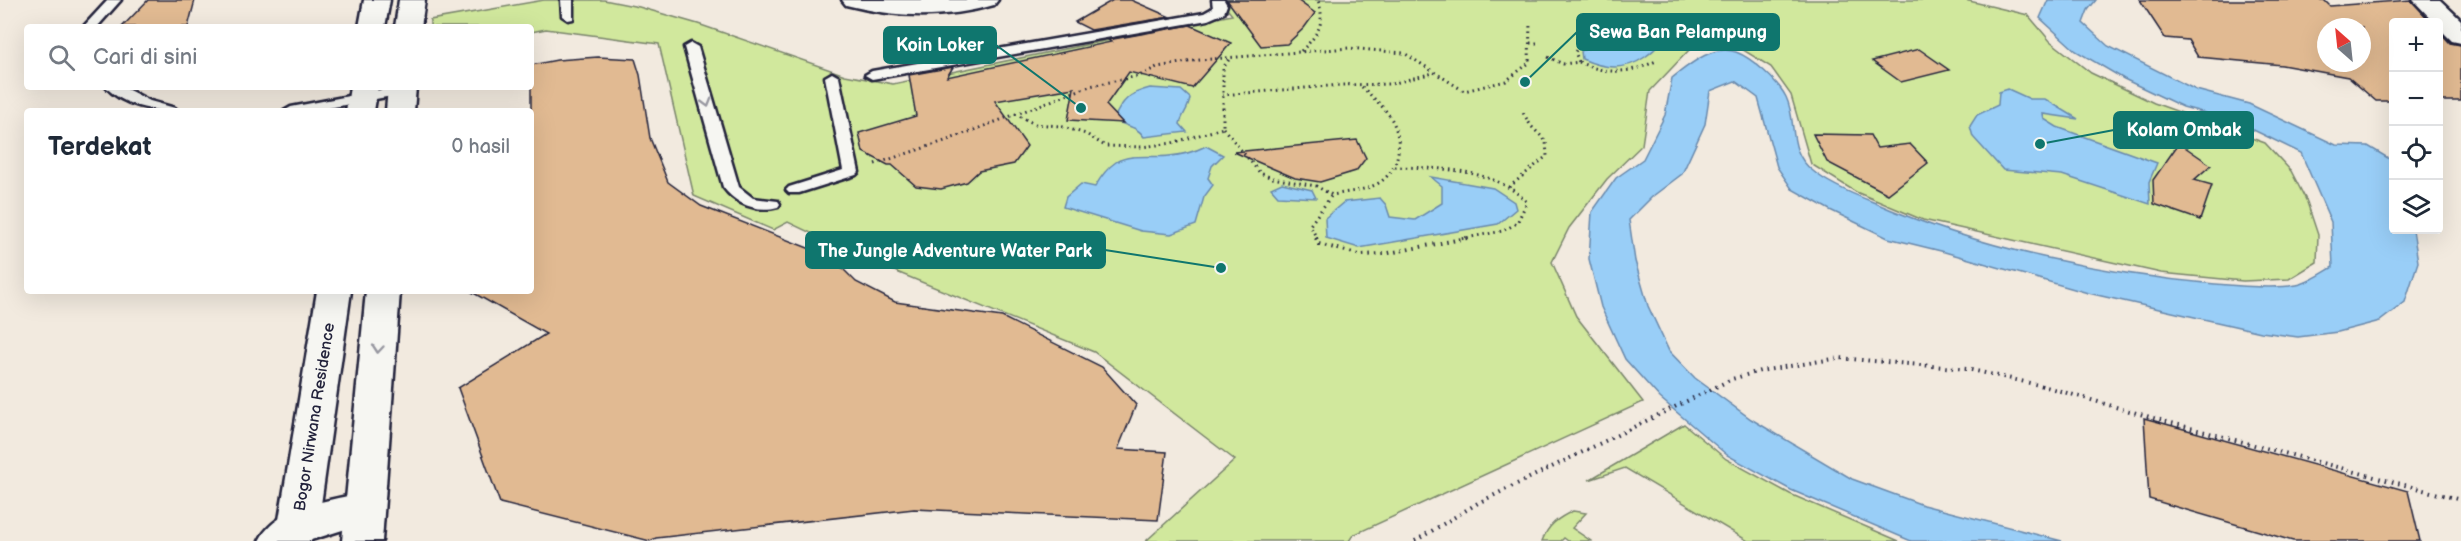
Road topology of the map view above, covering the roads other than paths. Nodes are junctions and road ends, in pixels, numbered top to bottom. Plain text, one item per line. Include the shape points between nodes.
1 (115, 0) edge
2 (376, 0) edge
3 (412, 0) edge
4 (567, 0) edge
5 (985, 0) edge
6 (1218, 0) edge
7 (2426, 0) edge
8 (870, 1) edge
9 (568, 16) dead end
10 (93, 24) edge
11 (372, 24) edge
12 (408, 24) edge
13 (2461, 35) edge
14 (691, 47) dead end
15 (872, 75) dead end
16 (832, 77) dead end
17 (119, 90) edge
18 (401, 96) edge
19 (362, 98) edge
20 (160, 108) edge
21 (307, 108) edge
22 (794, 190) dead end
23 (772, 204) dead end
24 (333, 294) edge
25 (383, 294) edge
26 (362, 525) edge
27 (289, 536) edge

1 - 10 lane
2 - 11 street
3 - 12 street
4 - 9 lane
5 - 8 street via 921,9
6 - 15 lane via 1219,10 1208,16
7 - 13 street
14 -> 23 lane via 731,187 738,197 752,203
16 - 22 lane via 851,172
17 - 20 lane
18 - 19 lane
19 - 21 lane
24 - 27 street, Bogor Nirwana Residence
25 -> 26 street
26 - 27 street

